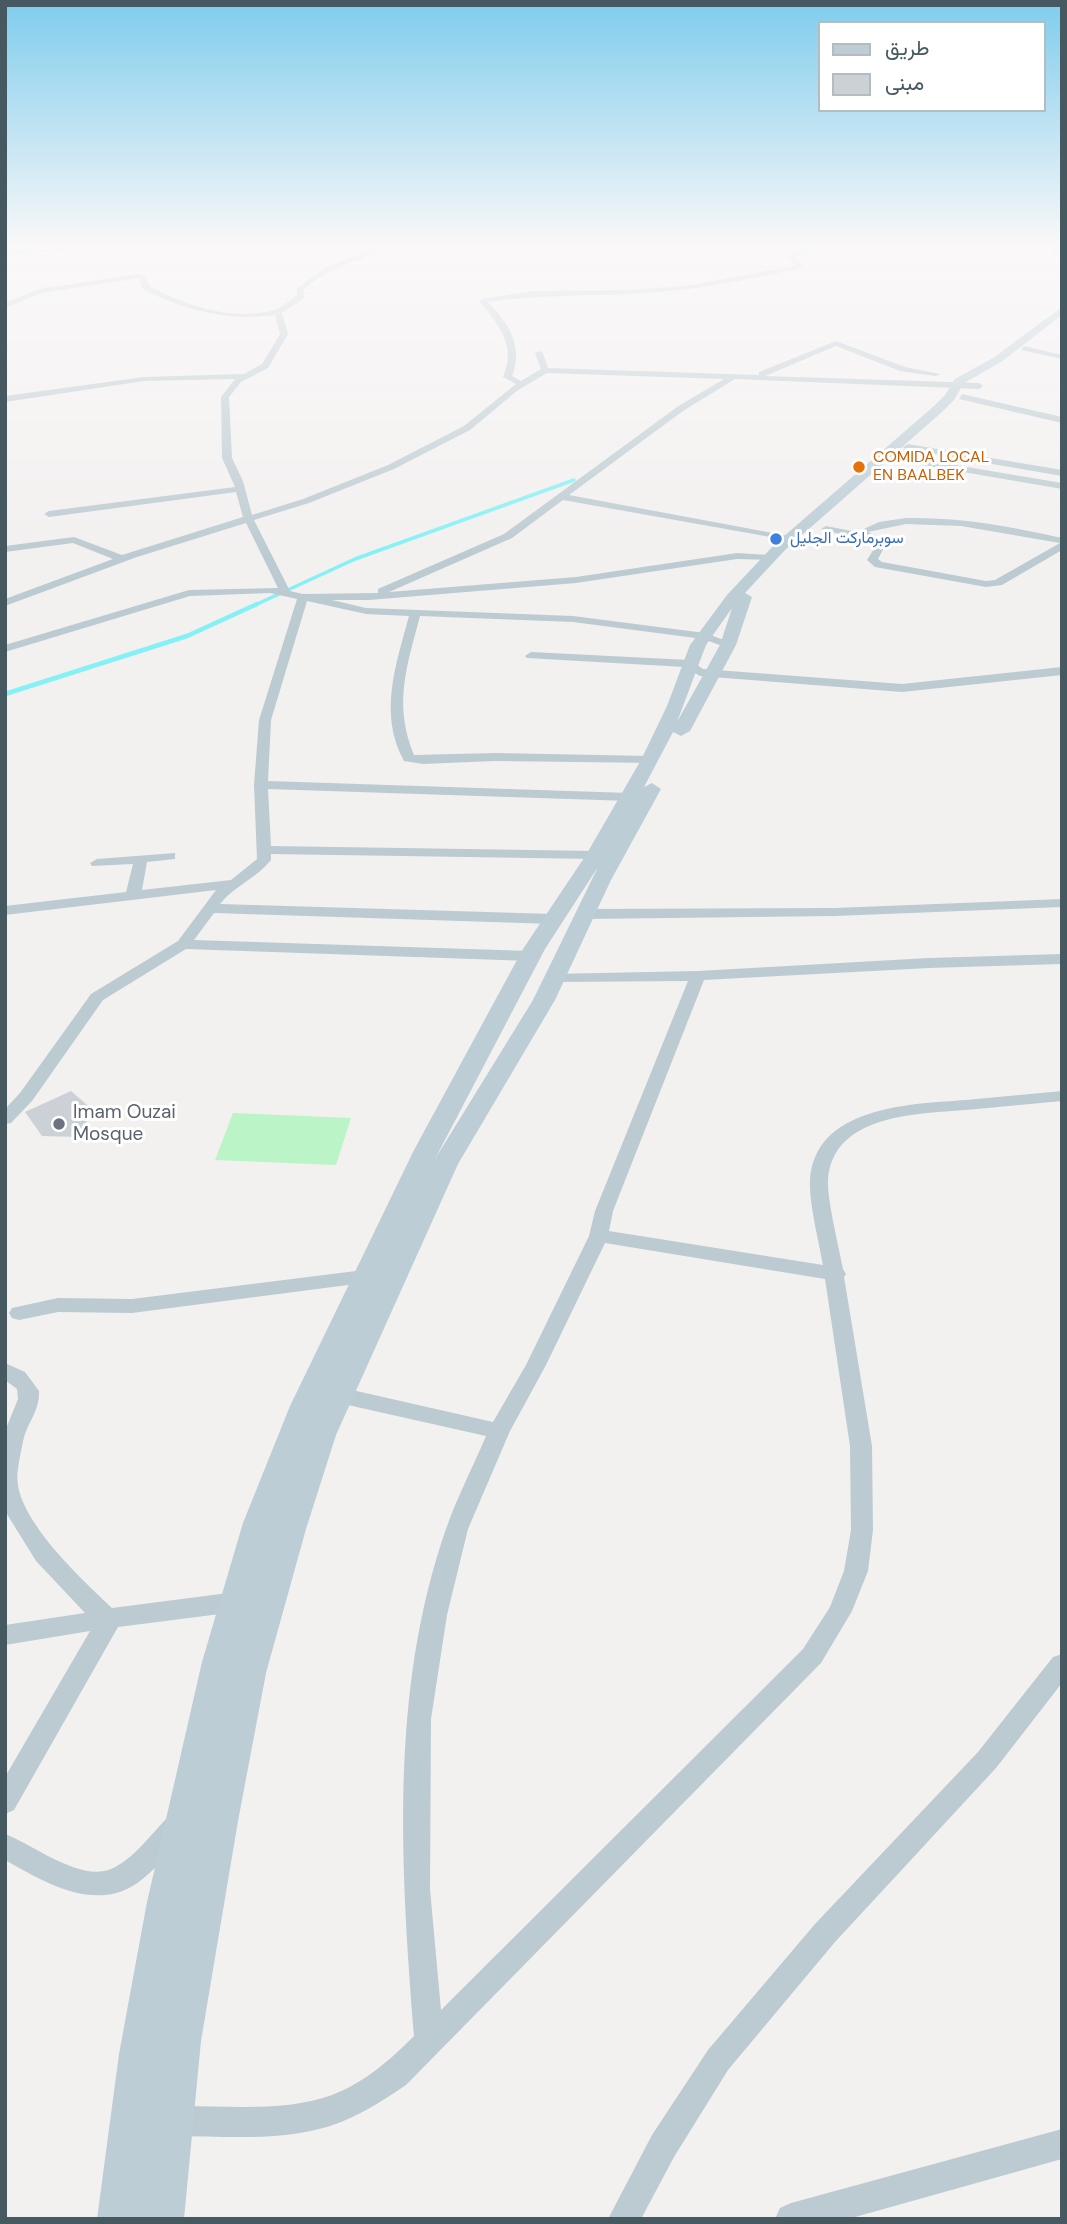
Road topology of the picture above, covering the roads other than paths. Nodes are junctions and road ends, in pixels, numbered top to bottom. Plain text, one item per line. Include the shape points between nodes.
1 (274, 351) edge
2 (511, 351) edge
3 (817, 351) edge
4 (856, 351) edge
5 (1009, 351) edge
6 (1020, 351) edge
7 (1036, 351) edge
8 (540, 353) dead end
9 (1062, 357) edge
10 (545, 370) junction
11 (245, 376) junction
12 (735, 376) junction
13 (754, 377) junction
14 (522, 384) junction
15 (970, 385) junction
16 (5, 399) edge
17 (1062, 420) edge
18 (902, 452) junction
19 (1062, 473) edge
20 (1062, 486) edge
21 (240, 489) junction
22 (562, 497) junction
23 (50, 514) dead end
24 (248, 518) junction
25 (825, 529) junction
26 (865, 536) junction
27 (789, 539) junction
28 (1062, 541) edge
29 (1062, 547) edge
30 (5, 549) edge
31 (769, 558) junction
32 (122, 559) junction
33 (285, 592) junction
34 (303, 597) junction
35 (369, 597) junction
36 (5, 603) edge
37 (415, 614) junction
38 (717, 640) junction
39 (5, 649) edge
40 (531, 656) dead end
41 (697, 668) junction
42 (1062, 671) edge
43 (650, 760) junction
44 (261, 785) junction
45 (629, 797) junction
46 (263, 850) junction
47 (596, 855) junction
48 (170, 856) dead end
49 (141, 858) junction
50 (97, 863) dead end
51 (233, 884) junction
52 (133, 895) junction
53 (1062, 902) edge
54 (208, 908) junction
55 (5, 911) edge
56 (585, 914) junction
57 (553, 919) junction
58 (183, 944) junction
59 (532, 952) junction
60 (1062, 959) edge
61 (561, 966) junction
62 (698, 976) junction
63 (509, 995) junction
64 (544, 1000) junction
65 (1062, 1096) edge
66 (5, 1119) edge
67 (599, 1236) junction
68 (836, 1275) junction
69 (364, 1277) junction
70 (19, 1313) dead end
71 (5, 1370) edge
72 (338, 1395) junction
73 (499, 1431) junction
74 (236, 1602) junction
75 (109, 1621) junction
76 (5, 1635) edge
77 (1062, 1664) edge
78 (5, 1802) edge
79 (185, 1819) junction
80 (5, 1846) edge
81 (429, 2042) junction
82 (172, 2121) junction
83 (1062, 2144) edge
84 (119, 2219) edge
85 (162, 2219) edge
86 (624, 2219) edge
87 (792, 2219) edge

1 - 11 street via 265,366
2 - 14 street via 508,377
3 - 13 street
4 - 15 street via 903,369
5 - 15 main road
6 - 15 main road
7 - 9 street
8 - 10 street
10 - 12 street
10 - 14 street
11 - 16 street via 144,379
11 - 21 street via 225,397 227,458
12 - 13 street
12 - 22 street via 680,409
13 - 15 street
14 - 24 street via 477,422 424,451 306,501
15 - 17 street
15 - 18 main road
15 - 27 main road
18 - 19 street
18 - 20 street
18 - 25 main road via 822,523
21 - 23 street
21 - 24 street
22 - 27 street
22 - 35 street via 492,545
24 - 32 street
24 - 33 street
25 - 26 street
25 - 38 main road via 807,536 747,594
26 - 28 street via 862,531 875,526 926,521
26 - 29 street via 881,542 872,560 878,565 986,584 998,583
27 - 31 main road
30 - 32 street via 80,541
31 - 35 street via 737,556 576,580
31 - 38 main road via 732,598
32 - 36 street
33 - 34 street
33 - 39 street via 189,593
34 - 35 street
34 - 37 street via 354,609
34 - 44 street via 265,720
37 - 38 street via 573,619
37 - 43 street via 397,684 400,736 409,758
38 - 41 main road
40 - 41 street
41 - 42 street via 902,688
41 - 43 main road
41 - 56 main road
43 - 45 main road
44 - 45 street
44 - 46 street
45 - 47 main road
46 - 47 street
46 - 51 street via 264,860
47 - 57 main road
48 - 49 street
49 - 50 street
49 - 52 street
51 - 52 street
51 - 54 street
52 - 55 street
53 - 56 street via 835,912
54 - 57 street
54 - 58 street
56 - 61 main road
57 - 59 main road
58 - 59 street
58 - 66 street via 97,997 26,1097
59 - 61 main road
59 - 63 main road
60 - 62 street
61 - 62 street
61 - 64 main road
62 - 67 street via 604,1211
63 - 64 main road
63 - 69 main road
64 - 72 main road via 445,1164
65 - 68 street via 900,1111 843,1133 826,1153 819,1181
67 - 68 street
67 - 73 street
68 - 81 street via 861,1446 862,1530 856,1571 840,1611 811,1656
69 - 70 street via 132,1306 58,1305
69 - 74 main road via 304,1406 259,1523
71 - 75 street via 22,1379 29,1390 29,1404 6,1470 10,1493 34,1544
72 - 73 street
72 - 82 main road via 290,1529 249,1673 181,2041
73 - 81 street via 457,1529 435,1615 418,1719 416,1889
74 - 75 street via 182,1606
74 - 79 main road
75 - 76 street
75 - 78 street
77 - 86 street via 987,1760 825,1933 718,2060 663,2146
79 - 80 street via 134,1869 100,1885 63,1876
79 - 84 main road via 140,2054
81 - 82 street via 396,2074 356,2100 320,2114
82 - 85 main road
83 - 87 street

